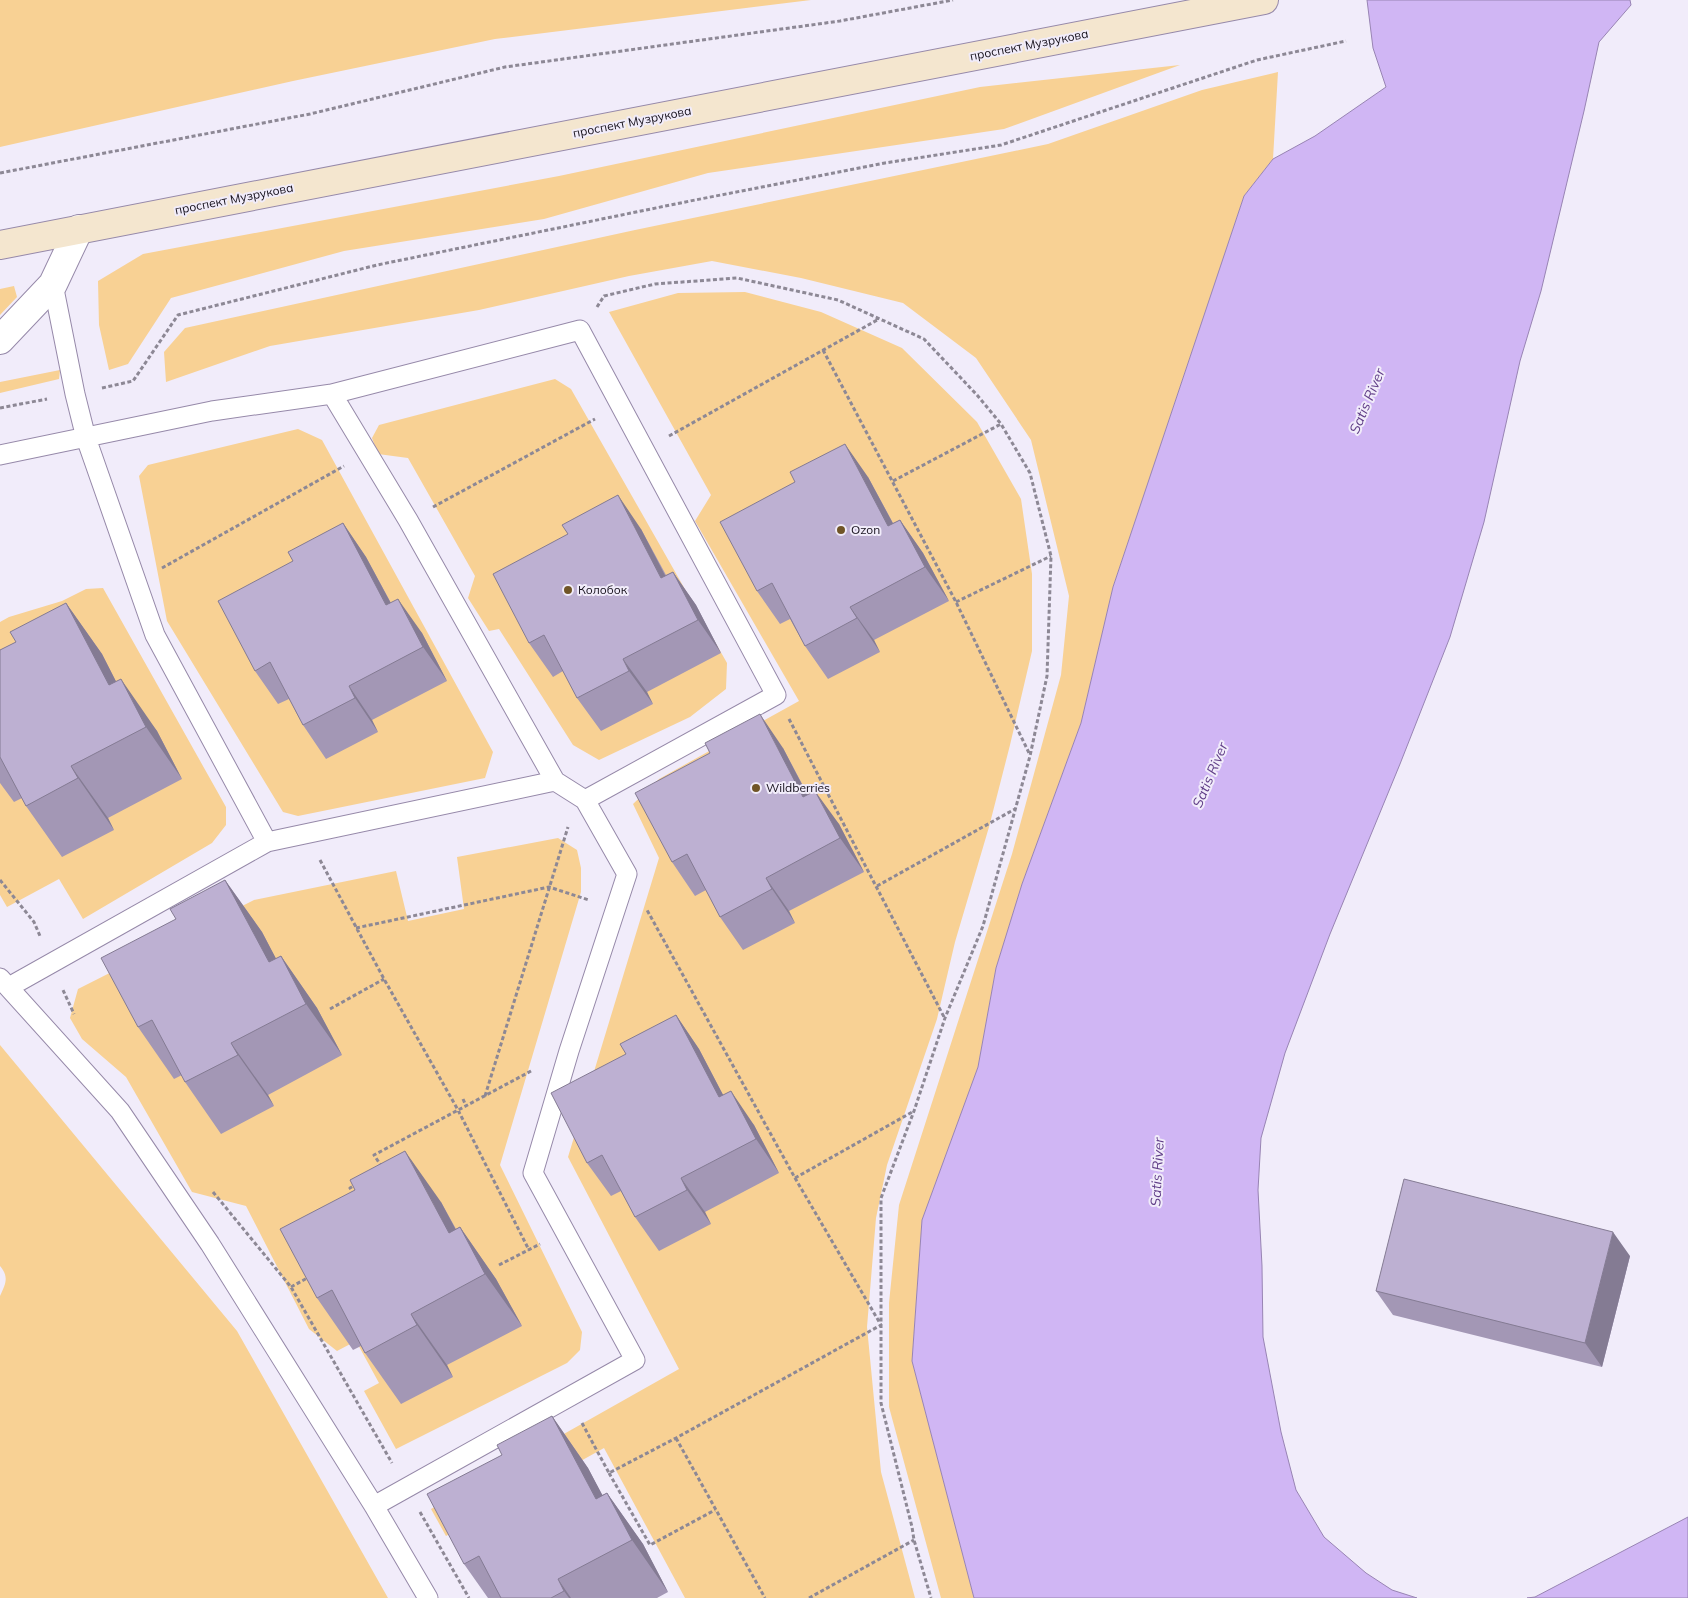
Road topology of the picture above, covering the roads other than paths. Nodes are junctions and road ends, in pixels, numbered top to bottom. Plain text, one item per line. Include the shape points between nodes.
1 (1264, 0) edge
2 (79, 229) junction
3 (0, 245) edge
4 (53, 284) junction
5 (0, 340) edge
6 (332, 394) junction
7 (86, 438) junction
8 (0, 455) edge
9 (555, 781) junction
10 (582, 797) junction
11 (267, 842) junction
12 (4, 982) edge
13 (374, 1506) junction
14 (428, 1598) edge

1 - 2 main road, проспект Музрукова
2 - 3 main road, проспект Музрукова
2 - 4 street
4 - 5 street
4 - 7 lane
6 - 7 lane via 212,411
6 - 9 lane via 369,452
6 - 10 lane via 580,330 776,695
7 - 8 lane
7 - 11 lane via 155,635
9 - 10 lane
9 - 11 lane
10 - 13 lane via 627,874 533,1172 635,1360
11 - 12 lane
12 - 13 lane via 120,1111 210,1244
13 - 14 lane

